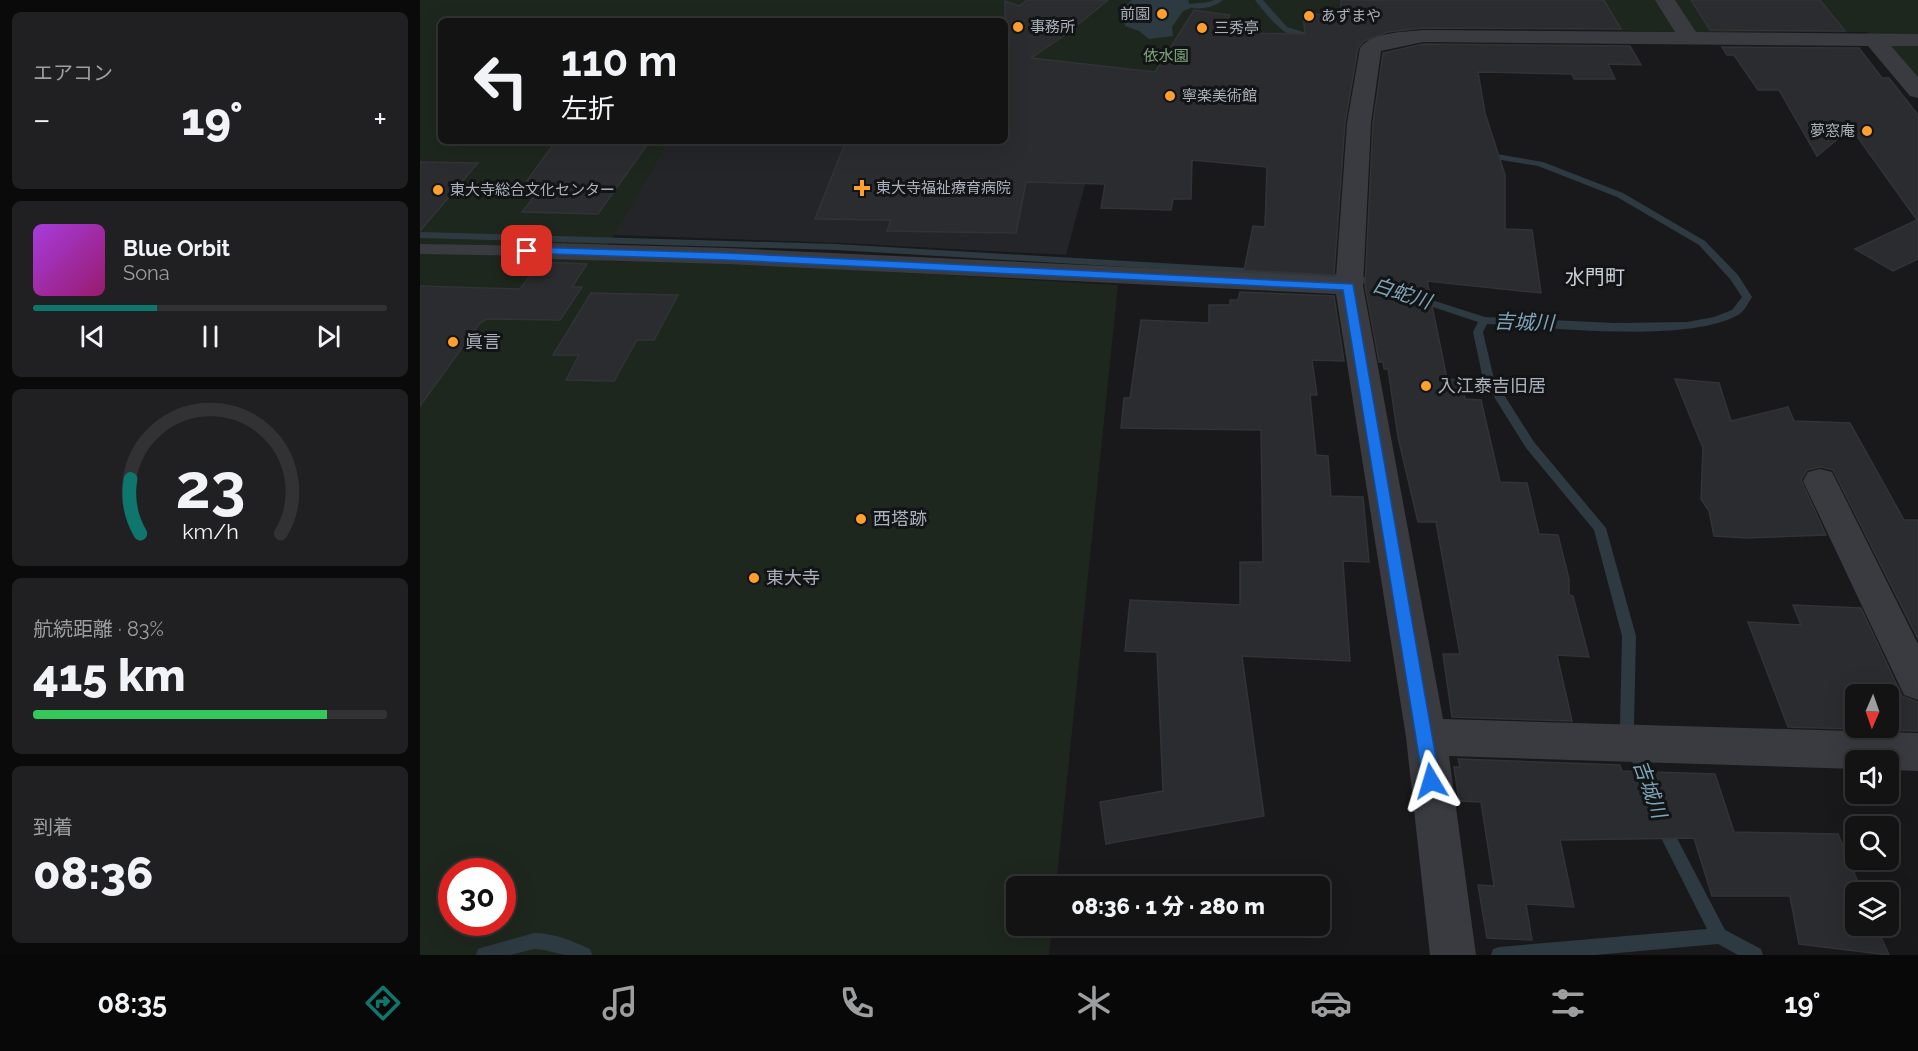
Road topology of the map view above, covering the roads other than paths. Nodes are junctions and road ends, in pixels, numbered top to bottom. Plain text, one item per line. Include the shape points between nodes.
1 (1665, 0) edge
2 (1689, 38) junction
3 (1874, 40) junction
4 (1918, 40) edge
5 (1918, 91) edge
6 (420, 249) edge
7 (548, 251) joint
8 (1349, 286) junction
9 (1820, 481) dead end
10 (1918, 683) edge
11 (1426, 737) junction
12 (1918, 752) edge
13 (1452, 945) edge

1 - 2 street
2 - 3 street
2 - 8 street via 1423,36 1371,48 1359,123
3 - 4 street
3 - 5 street
6 - 7 lane
7 - 8 street
8 - 11 street
9 - 10 street
11 - 12 street
11 - 13 street

